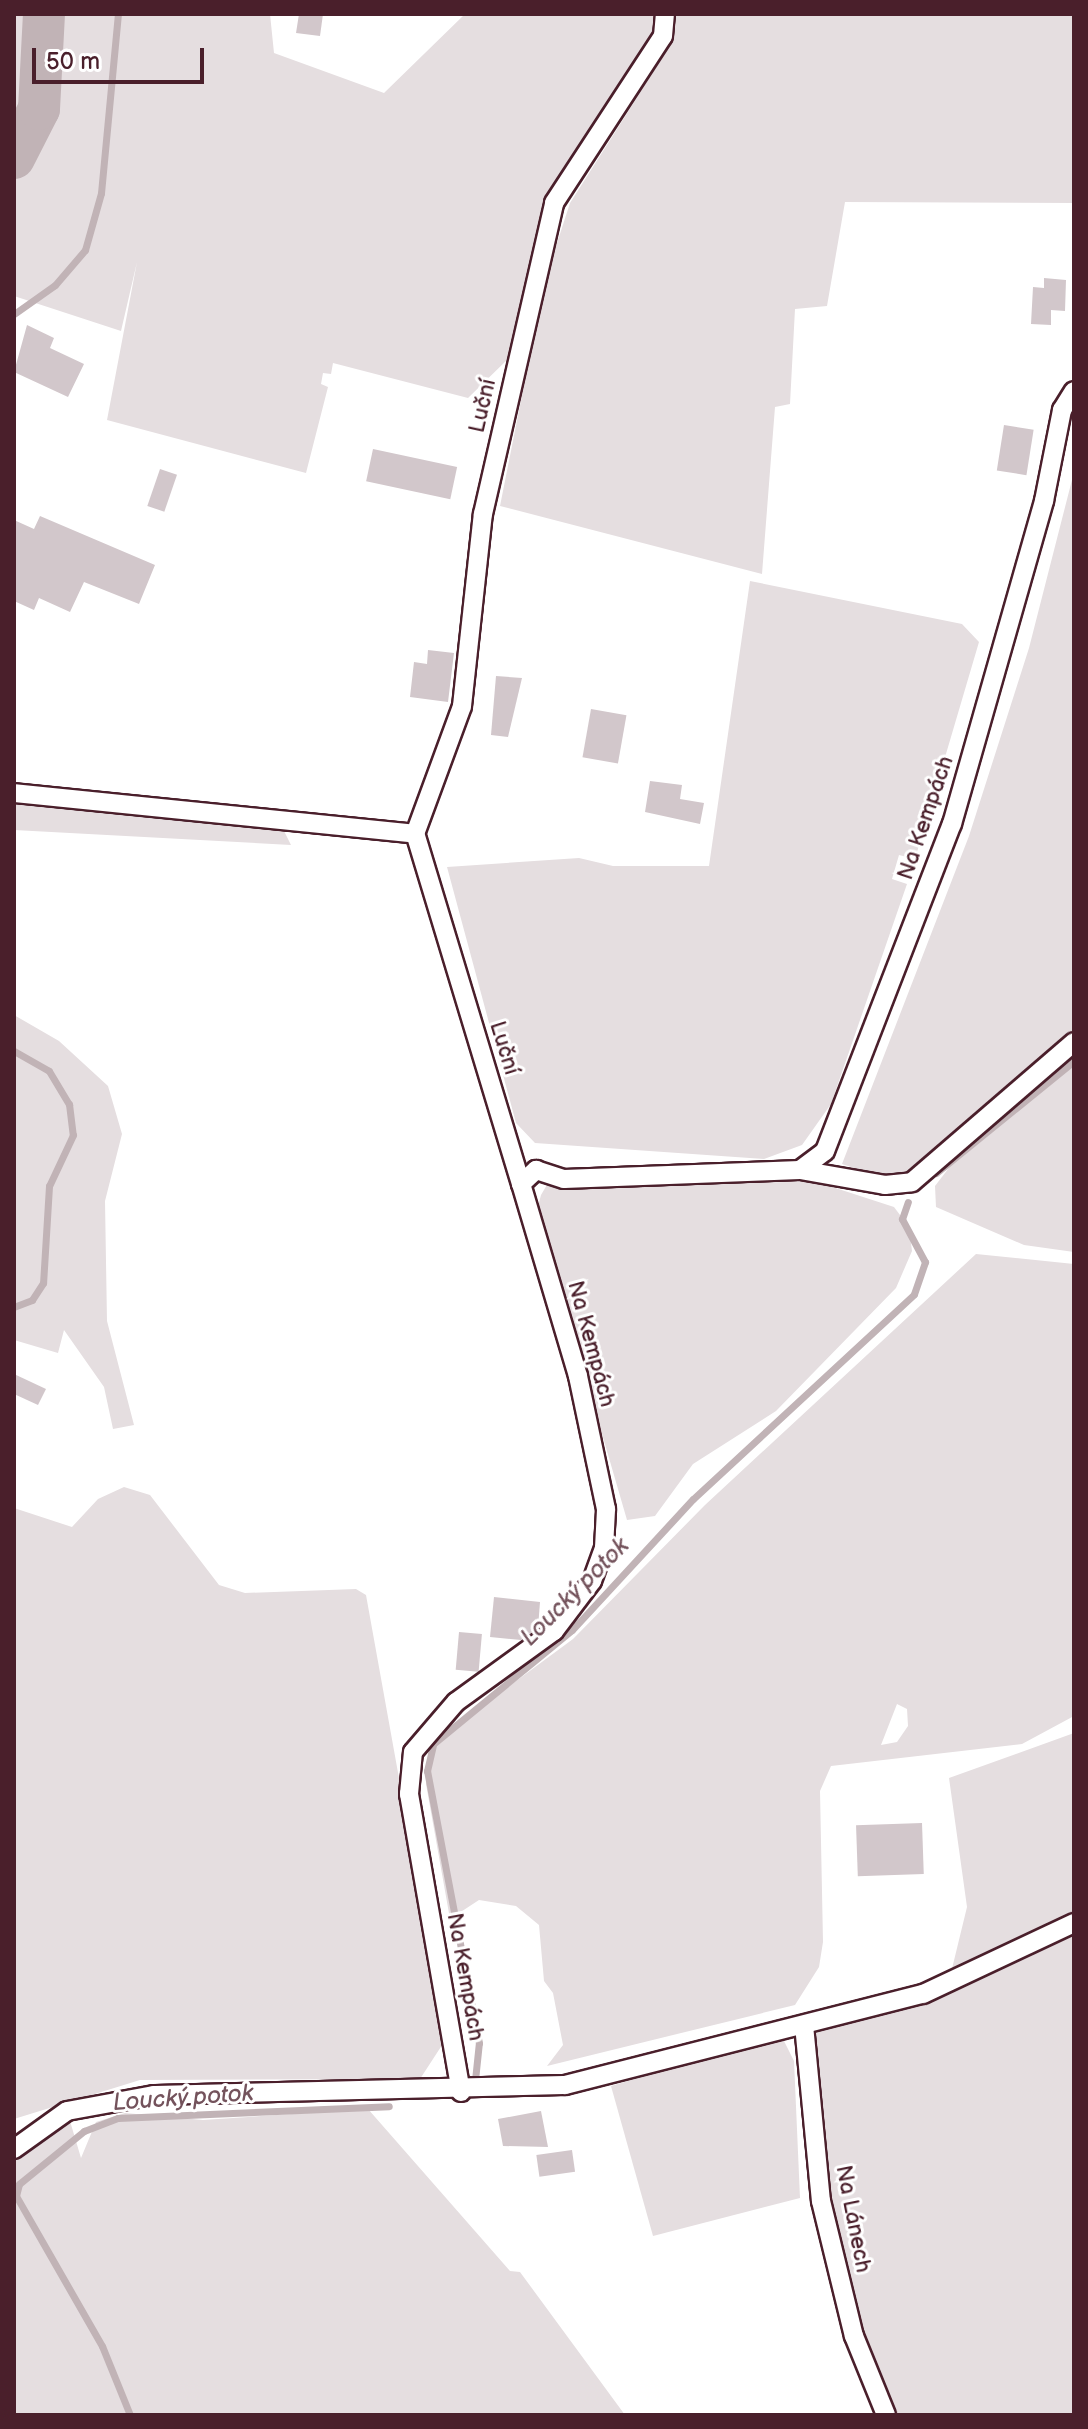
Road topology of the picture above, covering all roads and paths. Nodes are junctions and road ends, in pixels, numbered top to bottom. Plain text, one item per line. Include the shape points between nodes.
1 (665, 14) edge
2 (1074, 391) edge
3 (14, 793) edge
4 (415, 834) junction
5 (1074, 1042) edge
6 (800, 1170) junction
7 (521, 1184) junction
8 (1074, 1923) edge
9 (804, 2025) junction
10 (461, 2092) junction
11 (14, 2149) edge
12 (886, 2415) edge

1 - 4 street, Luční via 663,36 554,203 483,514 462,706
2 - 6 street, Na Kempách via 1062,410 1044,501 952,824 825,1151
3 - 4 street
4 - 7 street, Luční
5 - 6 street via 912,1182 885,1185
6 - 7 street via 564,1179 536,1170
7 - 10 street, Na Kempách via 578,1376 606,1509 604,1548 592,1581 554,1631 456,1702 413,1752 409,1794
8 - 9 street via 923,1994
9 - 10 street via 565,2085
9 - 12 street, Na Lánech via 821,2201 854,2336
10 - 11 street via 154,2095 67,2111

